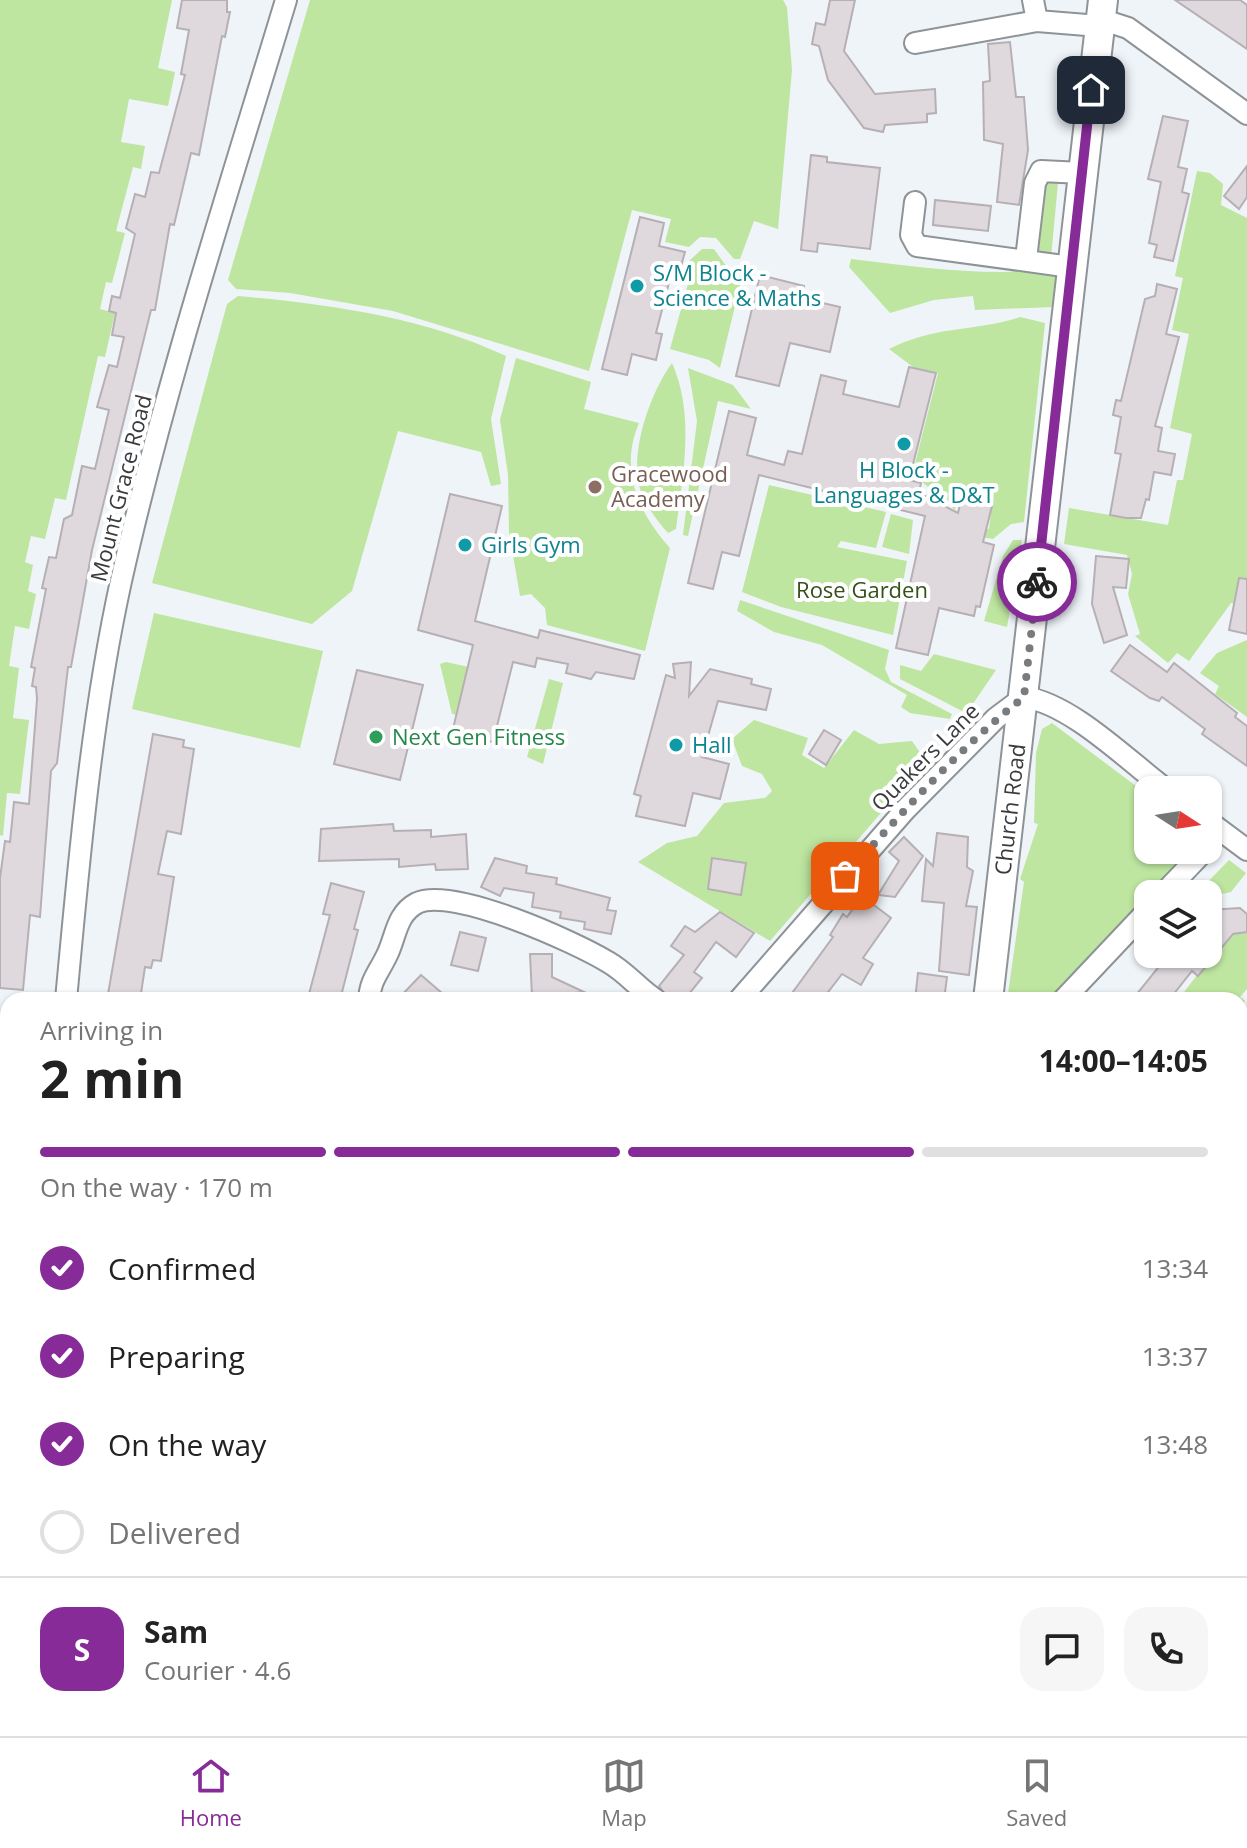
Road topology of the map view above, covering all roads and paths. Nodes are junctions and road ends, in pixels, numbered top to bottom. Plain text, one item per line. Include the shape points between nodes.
1 (286, 0) edge
2 (1035, 10) edge
3 (1100, 15) edge
4 (915, 43) dead end
5 (1247, 114) edge
6 (1082, 173) junction
7 (915, 202) dead end
8 (1026, 259) junction
9 (1071, 267) junction
10 (1024, 697) junction
11 (1148, 776) edge
12 (1222, 831) edge
13 (1247, 850) edge
14 (1192, 864) edge
15 (1177, 880) edge
16 (1134, 925) edge
17 (67, 992) edge
18 (370, 992) edge
19 (646, 992) edge
20 (746, 992) edge
21 (989, 992) edge
22 (1071, 992) edge

1 - 17 street, Mount Grace Road via 154,445 120,584 85,819
2 - 3 street
2 - 4 street
3 - 5 street via 1128,28
3 - 6 street, Church Road
6 - 8 street via 1041,171
6 - 9 street, Church Road
7 - 8 street via 911,235 917,246
8 - 9 street
9 - 10 street, Church Road
10 - 11 street via 1061,710
10 - 20 street, Quakers Lane via 996,718 905,810
10 - 21 street, Church Road
12 - 13 street
14 - 15 street
16 - 22 street
18 - 19 street via 373,976 407,912 418,903 450,900 487,909 608,962

